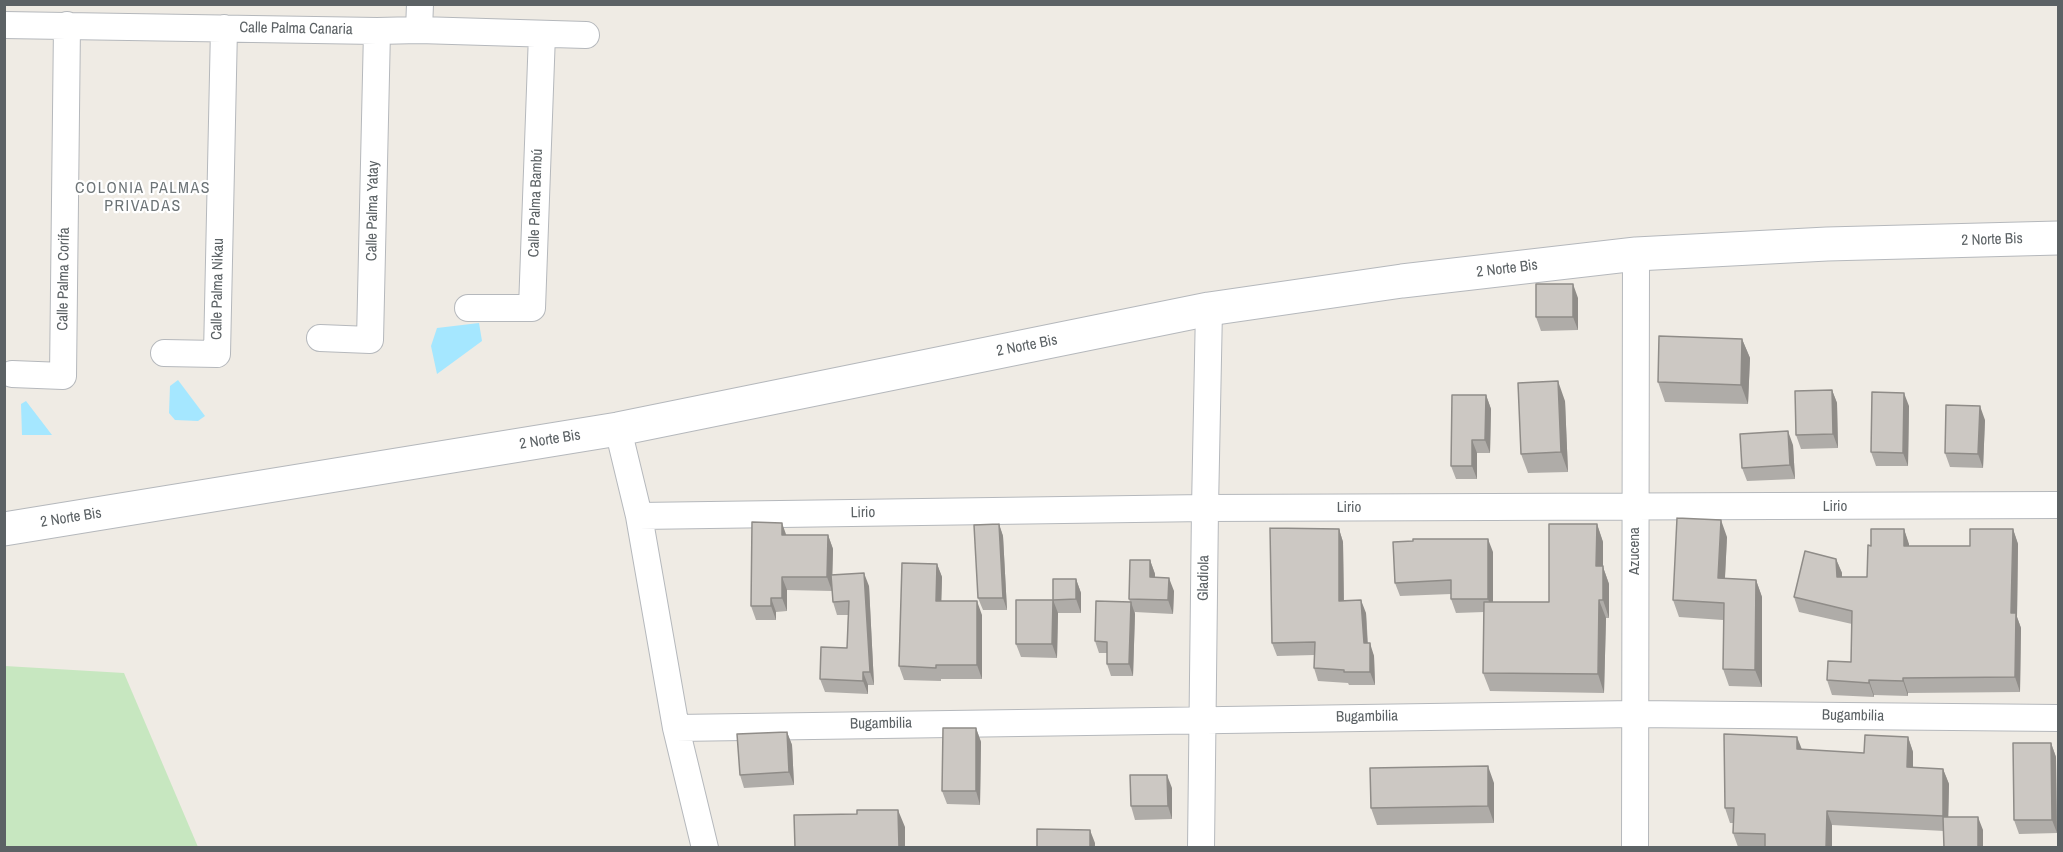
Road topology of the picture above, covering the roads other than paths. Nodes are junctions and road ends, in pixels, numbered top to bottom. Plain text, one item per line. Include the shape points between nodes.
1 (420, 4) edge
2 (4, 25) edge
3 (67, 25) junction
4 (224, 28) junction
5 (419, 30) junction
6 (377, 31) junction
7 (542, 34) junction
8 (586, 35) dead end
9 (2058, 238) edge
10 (1636, 254) junction
11 (468, 308) dead end
12 (1209, 309) junction
13 (320, 338) dead end
14 (164, 353) dead end
15 (12, 374) dead end
16 (618, 429) junction
17 (2058, 505) edge
18 (1205, 508) junction
19 (1634, 508) junction
20 (639, 516) junction
21 (4, 529) edge
22 (1635, 714) junction
23 (2058, 718) edge
24 (1203, 720) junction
25 (676, 728) junction
26 (705, 848) edge
27 (1202, 848) edge
28 (1635, 848) edge

1 - 5 street
2 - 3 street, Calle Palma Canaria
3 - 4 street, Calle Palma Canaria
3 - 15 street, Calle Palma Corifa via 63,376
4 - 6 street, Calle Palma Canaria
4 - 14 street, Calle Palma Nikau via 217,354
5 - 6 street, Calle Palma Canaria
5 - 7 street, Calle Palma Canaria
6 - 13 street, Calle Palma Yatay via 370,340
7 - 8 street, Calle Palma Canaria
7 - 11 street, Calle Palma Bambú via 532,308
9 - 10 street, 2 Norte Bis
10 - 12 street, 2 Norte Bis via 1402,281
10 - 19 street, Azucena
12 - 16 street, 2 Norte Bis
12 - 18 street, Gladiola
16 - 20 street
16 - 21 street, 2 Norte Bis
17 - 19 street, Lirio
18 - 19 street, Lirio
18 - 20 street, Lirio
18 - 24 street, Gladiola
19 - 22 street, Azucena
20 - 25 street
22 - 23 street, Bugambilia
22 - 24 street, Bugambilia
22 - 28 street, Azucena
24 - 25 street, Bugambilia
24 - 27 street, Gladiola
25 - 26 street

